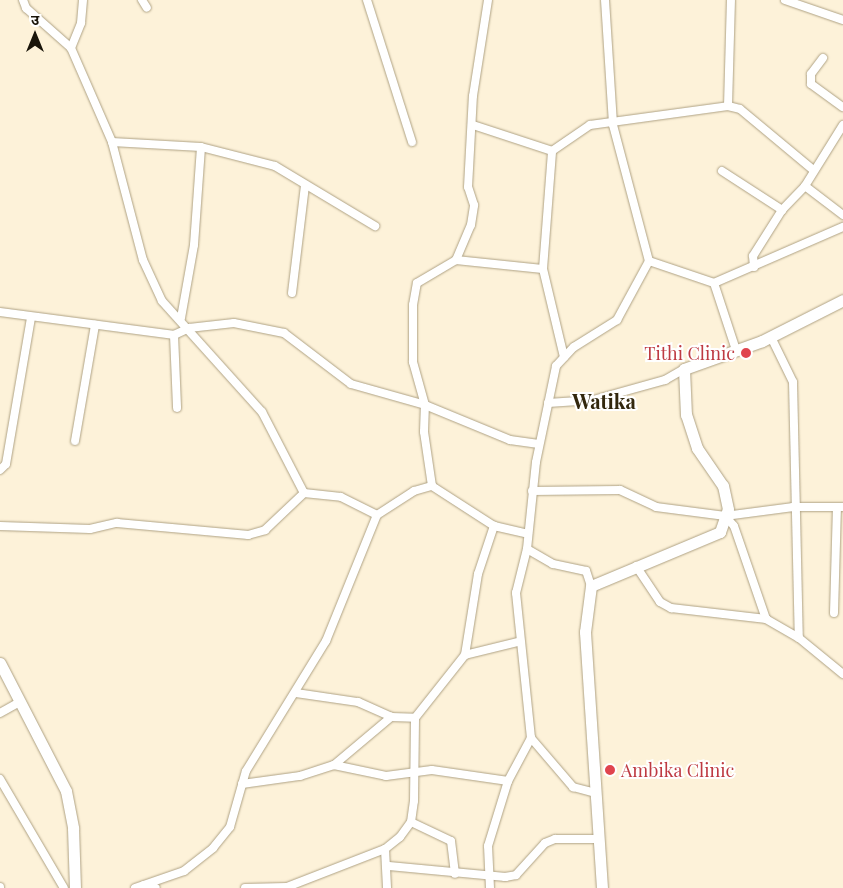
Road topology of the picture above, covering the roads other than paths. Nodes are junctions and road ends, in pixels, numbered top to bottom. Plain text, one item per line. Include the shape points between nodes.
1 (23, 0) edge
2 (83, 0) edge
3 (142, 0) edge
4 (367, 0) edge
5 (488, 0) edge
6 (605, 0) edge
7 (731, 0) edge
8 (785, 0) edge
9 (147, 8) dead end
10 (843, 20) edge
11 (71, 48) junction
12 (823, 58) dead end
13 (728, 106) junction
14 (843, 107) edge
15 (473, 125) junction
16 (613, 125) junction
17 (843, 126) edge
18 (112, 142) junction
19 (412, 142) dead end
20 (201, 147) junction
21 (552, 151) junction
22 (812, 169) junction
23 (722, 171) dead end
24 (305, 185) junction
25 (804, 186) junction
26 (782, 210) junction
27 (843, 215) edge
28 (375, 226) dead end
29 (843, 227) edge
30 (456, 260) junction
31 (649, 261) junction
32 (754, 266) junction
33 (543, 269) junction
34 (714, 283) junction
35 (292, 294) dead end
36 (843, 300) edge
37 (0, 312) edge
38 (31, 317) junction
39 (181, 318) junction
40 (95, 325) junction
41 (188, 328) junction
42 (174, 335) junction
43 (771, 337) junction
44 (736, 350) junction
45 (564, 357) junction
46 (684, 369) junction
47 (548, 403) junction
48 (425, 405) junction
49 (177, 408) dead end
50 (75, 441) dead end
51 (539, 444) junction
52 (0, 470) edge
53 (432, 486) junction
54 (532, 491) junction
55 (304, 493) junction
56 (793, 507) junction
57 (840, 507) edge
58 (377, 515) junction
59 (725, 516) junction
60 (0, 526) edge
61 (494, 526) junction
62 (528, 534) junction
63 (526, 548) junction
64 (636, 566) junction
65 (591, 586) junction
66 (834, 613) dead end
67 (766, 619) junction
68 (799, 638) junction
69 (518, 642) junction
70 (465, 655) junction
71 (0, 663) edge
72 (843, 674) edge
73 (296, 693) junction
74 (20, 702) junction
75 (0, 712) edge
76 (391, 716) junction
77 (415, 718) junction
78 (530, 738) junction
79 (334, 765) junction
80 (414, 772) junction
81 (0, 778) edge
82 (508, 781) junction
83 (242, 784) junction
84 (595, 793) junction
85 (411, 822) junction
86 (598, 839) junction
87 (384, 849) junction
88 (389, 866) junction
89 (455, 874) junction
90 (489, 877) junction
91 (140, 887) edge
92 (256, 887) edge
93 (289, 887) edge
94 (64, 888) edge
95 (75, 888) edge
96 (156, 888) edge
97 (245, 888) edge
98 (387, 888) edge
99 (490, 888) edge
100 (602, 888) edge

1 - 11 street via 26,8
2 - 11 street via 81,23
3 - 9 street
4 - 19 street
5 - 15 street via 475,74
6 - 16 street
7 - 13 street
8 - 10 street
11 - 18 street
12 - 14 street via 811,74 813,89
13 - 16 street
13 - 22 street via 740,109
15 - 21 street
15 - 30 street via 468,187 474,205
16 - 21 street via 590,125
16 - 31 street
17 - 22 street
18 - 20 street
18 - 39 street via 143,260 162,301
20 - 24 street via 275,166
20 - 39 street via 194,246
21 - 33 street
22 - 25 street
23 - 26 street
24 - 28 street
24 - 35 street
25 - 26 street
25 - 27 street
26 - 32 street via 753,256
29 - 32 street
30 - 33 street
30 - 48 street via 417,283 413,362
31 - 34 street
31 - 45 street via 618,320
32 - 34 street
33 - 45 street
34 - 44 street
36 - 43 street
37 - 38 street
38 - 40 street
38 - 52 street via 6,464
39 - 41 street
40 - 42 street
40 - 50 street
41 - 42 street
41 - 48 street via 234,323 284,333 351,384
41 - 55 street via 262,412
42 - 49 street
43 - 44 street
43 - 56 street via 793,382
44 - 46 street
45 - 47 street via 556,366
46 - 47 street via 665,380 594,400
46 - 59 street via 686,415 697,448 723,486
47 - 51 street
48 - 51 street via 510,440
48 - 53 street via 424,432
51 - 54 street
53 - 58 street via 414,491
53 - 61 street
54 - 59 street via 620,490 656,507
54 - 62 street
55 - 58 street via 341,497
55 - 60 street via 265,530 248,535 117,523 90,529
56 - 57 street
56 - 59 street
56 - 68 street
57 - 66 street
58 - 73 street via 326,641
59 - 64 street via 720,532
59 - 67 street via 734,526
61 - 62 street
61 - 70 street via 478,574
62 - 63 street
63 - 65 street via 553,564 586,570
63 - 69 street via 516,593
64 - 65 street
64 - 67 street via 660,602 671,608
65 - 84 street via 585,632
67 - 68 street
68 - 72 street
69 - 70 street
69 - 78 street
70 - 77 street
71 - 74 street
73 - 76 street via 358,702
73 - 83 street
74 - 75 street
74 - 95 street via 66,791 73,828
76 - 77 street
76 - 79 street
77 - 80 street
78 - 82 street
78 - 84 street via 574,787
79 - 80 street via 386,776
79 - 83 street via 300,776
80 - 82 street via 432,770
80 - 85 street
81 - 94 street
82 - 90 street via 488,846
83 - 91 street via 230,827 213,848 184,871
84 - 86 street
85 - 87 street
85 - 89 street via 451,840
86 - 90 street via 555,839 545,843 516,875
86 - 100 street
87 - 88 street
87 - 93 street
88 - 89 street
88 - 98 street
89 - 90 street
90 - 99 street
91 - 96 street
92 - 93 street
92 - 97 street

